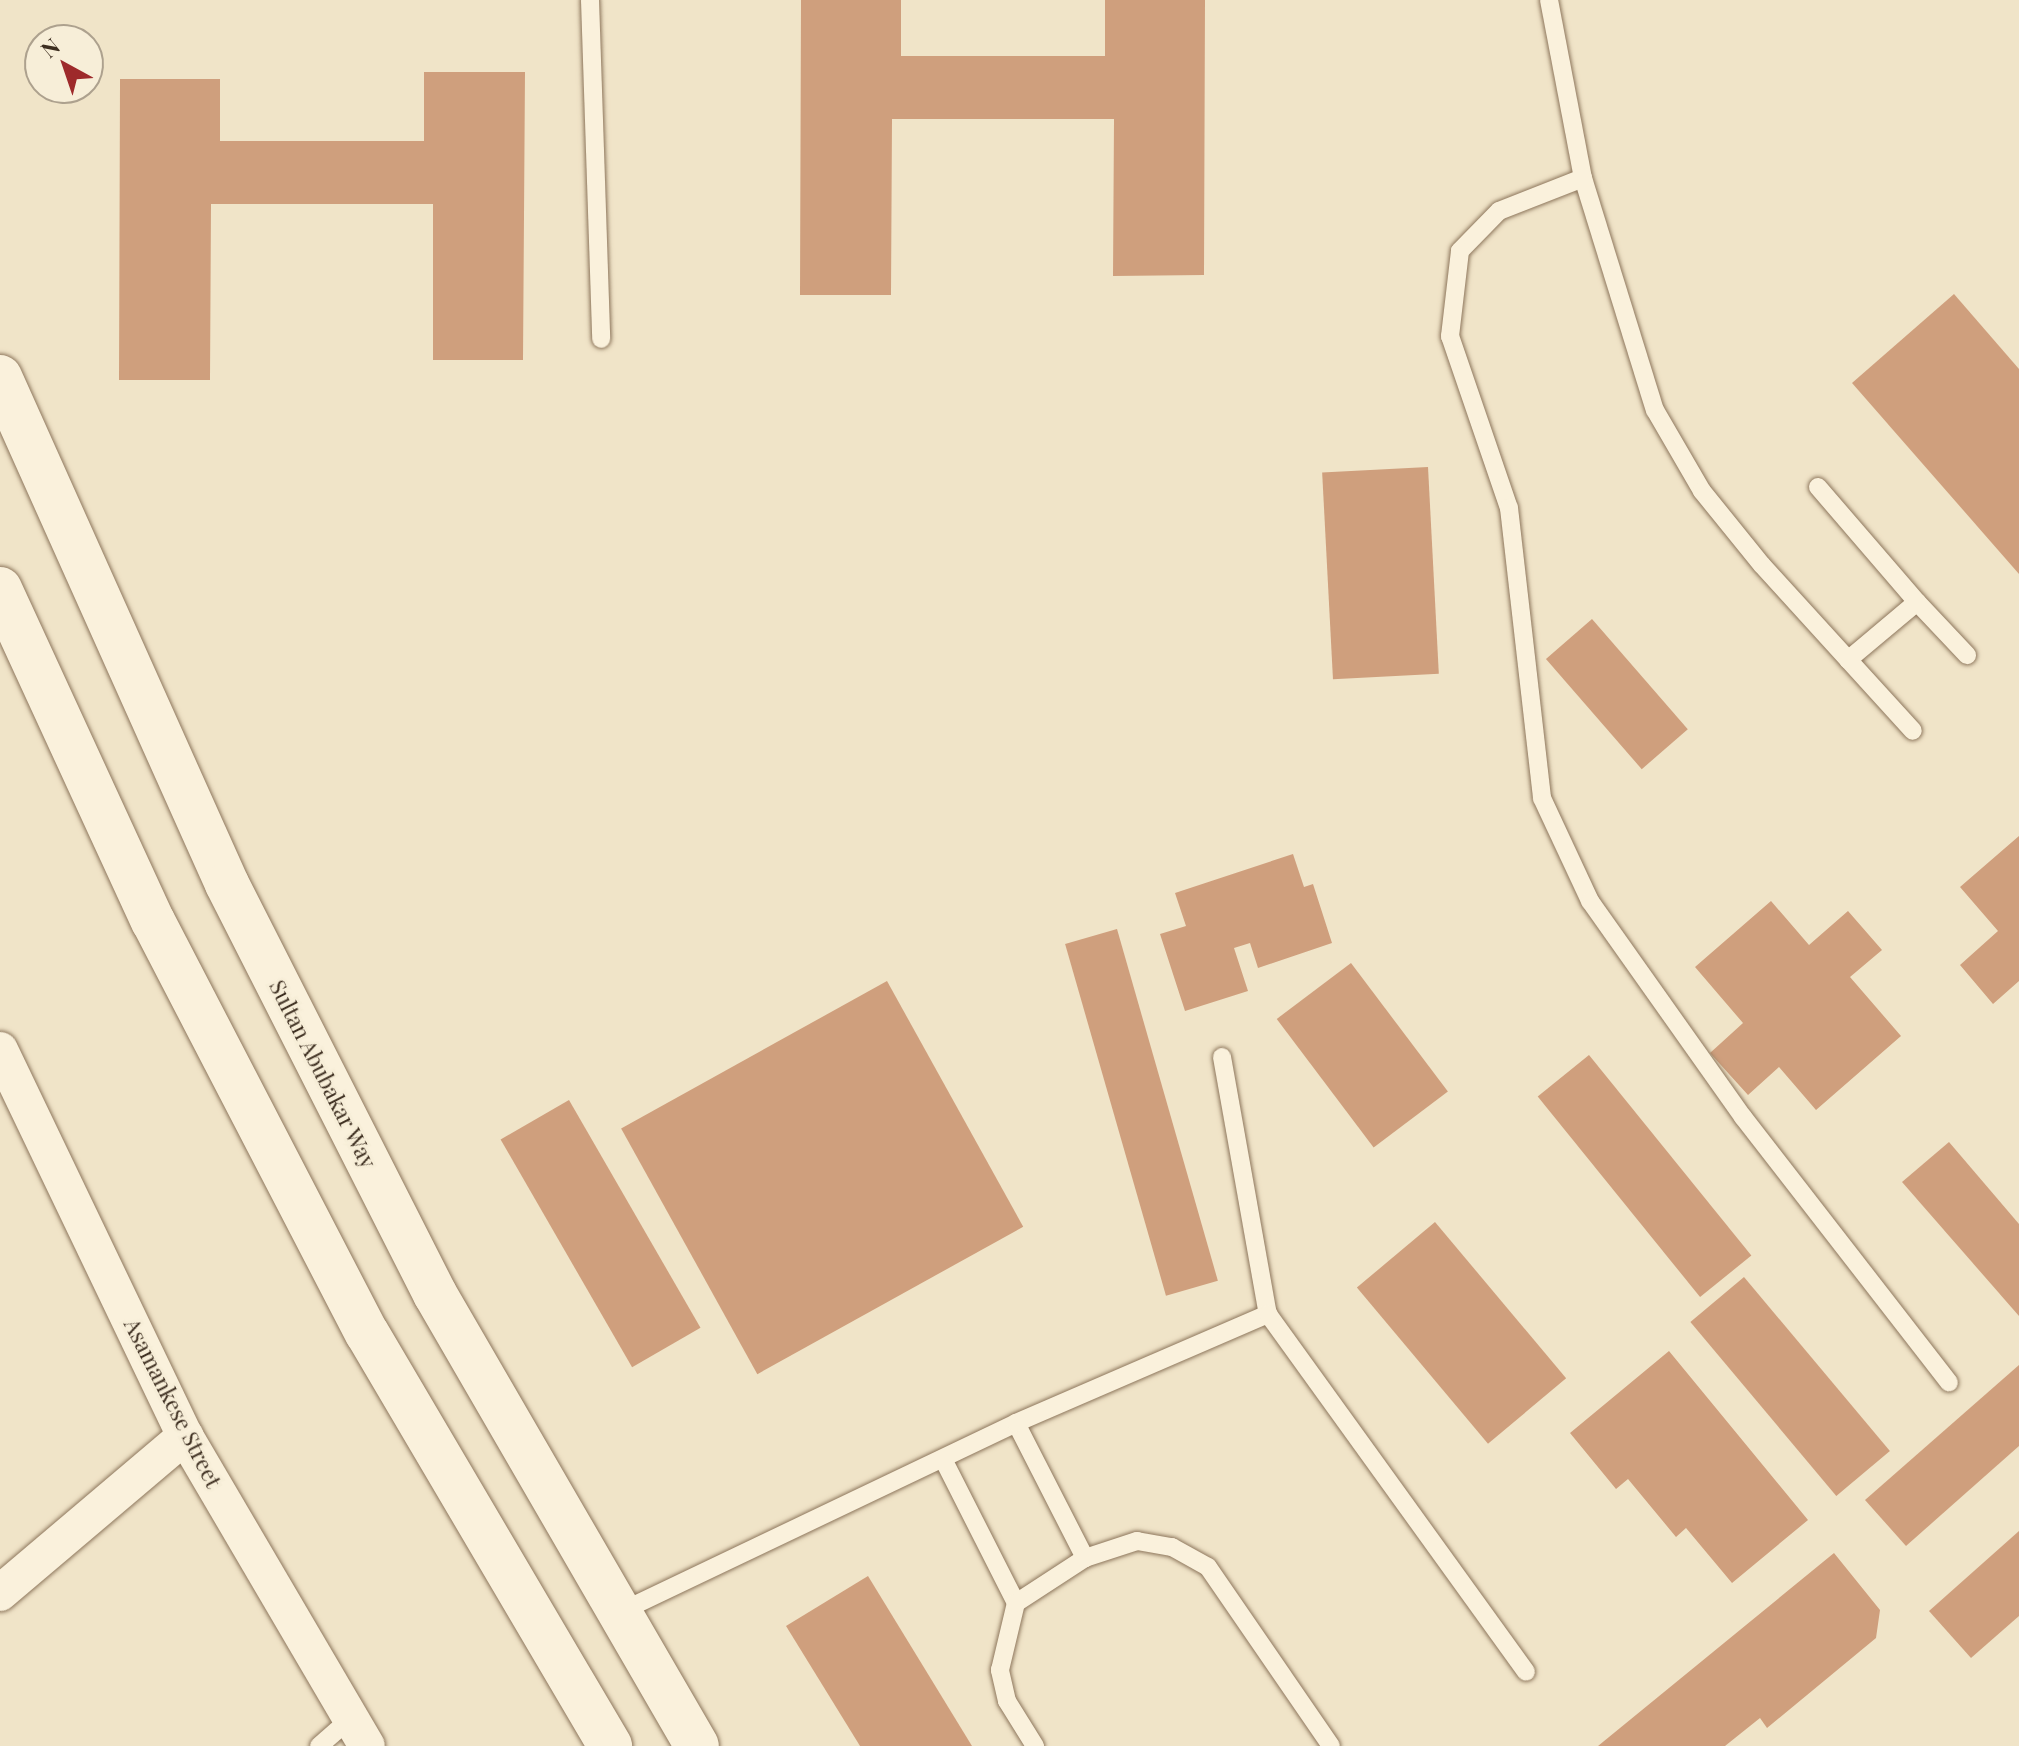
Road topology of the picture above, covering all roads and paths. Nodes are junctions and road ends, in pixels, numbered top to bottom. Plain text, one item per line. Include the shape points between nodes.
1 (590, 0) edge
2 (1549, 0) edge
3 (1583, 178) junction
4 (601, 339) dead end
5 (0, 377) edge
6 (1818, 487) dead end
7 (0, 589) edge
8 (1917, 602) junction
9 (1967, 655) dead end
10 (1848, 660) junction
11 (1913, 731) dead end
12 (0, 1050) edge
13 (1222, 1057) dead end
14 (1268, 1314) junction
15 (1949, 1383) dead end
16 (1016, 1423) junction
17 (185, 1436) junction
18 (943, 1459) junction
19 (1085, 1558) junction
20 (0, 1593) edge
21 (1016, 1603) junction
22 (618, 1613) junction
23 (1526, 1672) dead end
24 (358, 1732) edge
25 (319, 1746) edge
26 (610, 1746) edge
27 (697, 1746) edge
28 (1035, 1746) edge
29 (1331, 1746) edge

1 - 4 lane
2 - 3 lane
3 - 10 lane via 1655,410 1702,491
3 - 15 lane via 1499,211 1460,251 1450,336 1509,508 1542,798 1590,901 1743,1117
5 - 22 main road, Sultan Abubakar Way via 227,884 435,1294
6 - 8 lane
7 - 26 main road via 153,921 360,1319
8 - 9 lane
8 - 10 lane
10 - 11 lane
12 - 17 street, Asamankese Street
13 - 14 lane
14 - 16 lane
14 - 23 lane
16 - 18 lane
16 - 19 lane
17 - 20 street
17 - 24 street, Asamankese Street
18 - 21 lane
18 - 22 lane
19 - 21 lane
19 - 29 lane via 1137,1541 1172,1547 1208,1567
21 - 28 lane via 1000,1670 1007,1701
22 - 27 main road, Sultan Abubakar Way
24 - 25 lane

